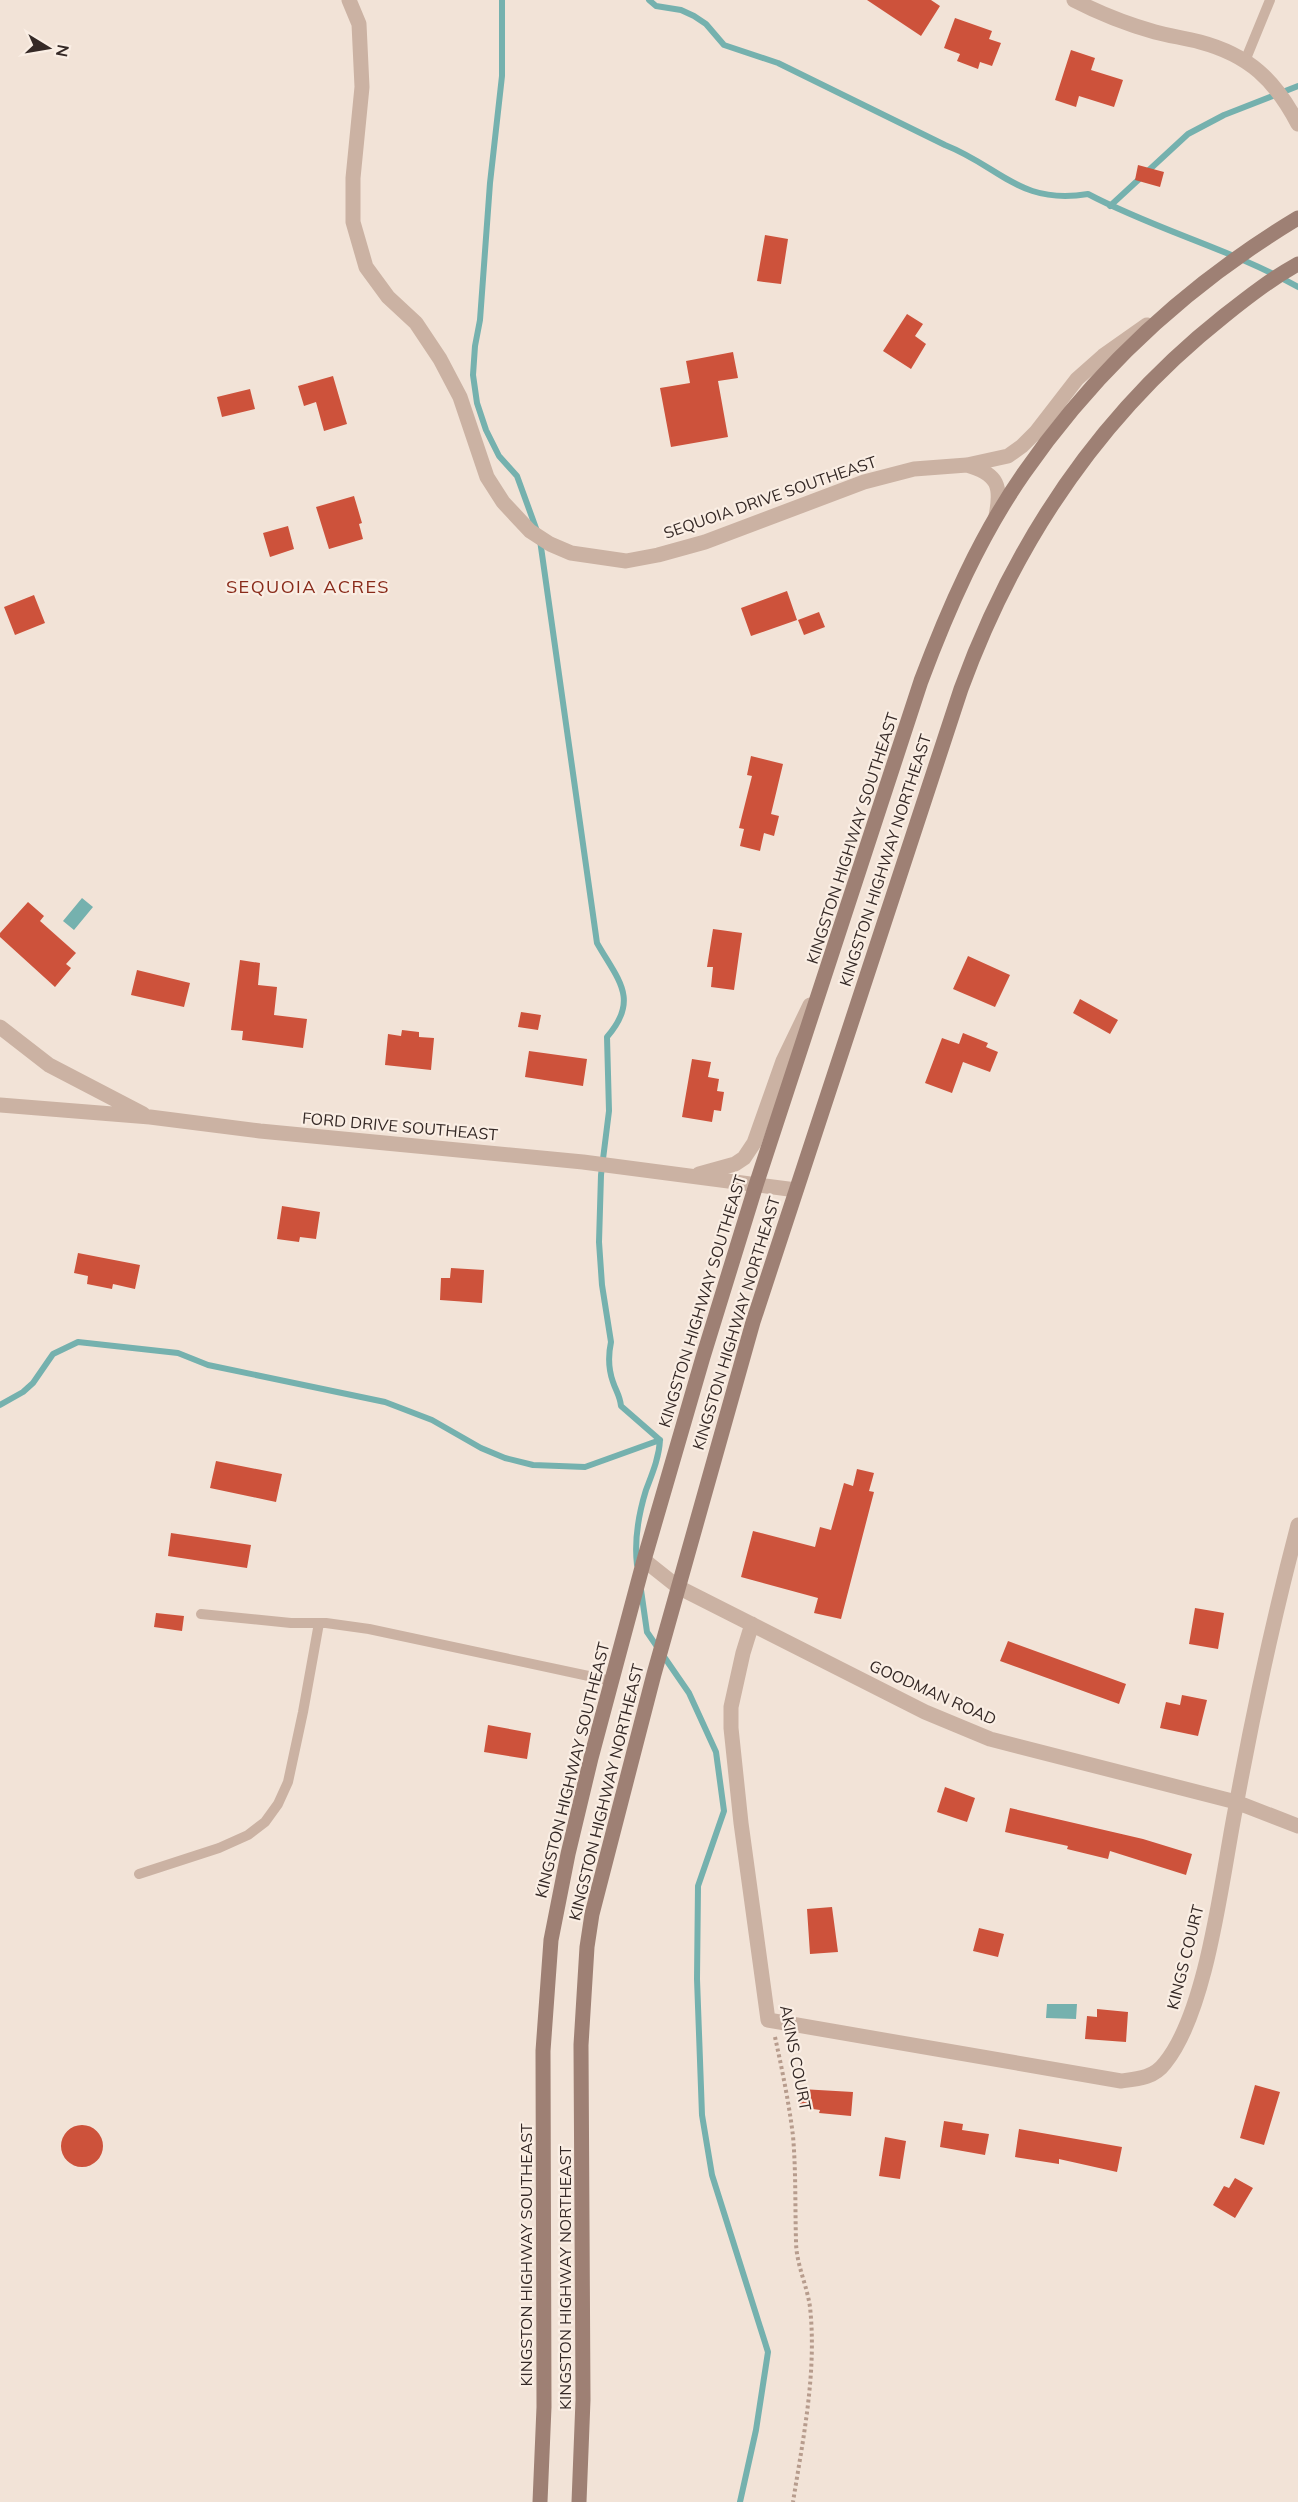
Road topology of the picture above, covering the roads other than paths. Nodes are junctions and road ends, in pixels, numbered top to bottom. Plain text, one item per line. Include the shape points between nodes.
1 (349, 0) edge
2 (1074, 0) edge
3 (1270, 0) edge
4 (1245, 61) junction
5 (1298, 124) edge
6 (1298, 218) edge
7 (1298, 264) edge
8 (1169, 310) junction
9 (967, 465) junction
10 (995, 522) junction
11 (829, 964) junction
12 (0, 1028) edge
13 (0, 1105) edge
14 (150, 1118) junction
15 (690, 1177) junction
16 (756, 1185) junction
17 (796, 1191) junction
18 (1298, 1525) edge
19 (644, 1560) junction
20 (678, 1587) junction
21 (201, 1614) dead end
22 (319, 1623) junction
23 (752, 1624) junction
24 (612, 1681) junction
25 (1236, 1802) junction
26 (1298, 1826) edge
27 (139, 1874) dead end
28 (768, 2020) joint
29 (540, 2502) edge
30 (579, 2502) edge

1 - 9 street, SEQUOIA DRIVE SOUTHEAST via 359,24 362,53 351,196 357,242 366,267 388,297 416,323 440,359 460,397 487,477 503,502 530,531 571,553 626,561 705,542 864,482 914,469
2 - 4 street via 1124,22 1200,42
3 - 4 lane
4 - 5 street via 1272,83
6 - 8 main road, KINGSTON HIGHWAY SOUTHEAST via 1257,243
7 - 17 main road, KINGSTON HIGHWAY NORTHEAST via 1272,279 1187,345 1131,402 1069,478 1033,533 1000,597 961,689
8 - 9 street, SEQUOIA DRIVE SOUTHEAST via 1103,356 1077,380 1022,446 1008,456
8 - 10 main road, KINGSTON HIGHWAY SOUTHEAST via 1129,346 1061,423 1023,474
9 - 10 street via 992,476 998,488
10 - 11 main road, KINGSTON HIGHWAY SOUTHEAST via 950,609 925,671
11 - 15 street via 783,1061 754,1143 735,1164
11 - 16 main road, KINGSTON HIGHWAY SOUTHEAST
12 - 14 street via 49,1065
13 - 14 street, FORD DRIVE SOUTHEAST
14 - 15 street, FORD DRIVE SOUTHEAST via 583,1162
15 - 16 street, FORD DRIVE SOUTHEAST
16 - 17 street, FORD DRIVE SOUTHEAST
16 - 19 main road, KINGSTON HIGHWAY SOUTHEAST
17 - 20 main road, KINGSTON HIGHWAY NORTHEAST via 750,1333
18 - 25 street, KINGS COURT
19 - 20 street, GOODMAN ROAD
19 - 24 main road, KINGSTON HIGHWAY SOUTHEAST
20 - 23 street, GOODMAN ROAD
20 - 30 main road, KINGSTON HIGHWAY NORTHEAST via 604,1860 587,1947 581,2045 584,2400
21 - 22 lane
22 - 24 lane via 369,1629
22 - 27 lane via 288,1782 278,1804 265,1822 248,1835
23 - 25 street, GOODMAN ROAD via 925,1712 990,1739
23 - 28 street, AKINS COURT via 731,1707 731,1728
24 - 29 main road, KINGSTON HIGHWAY SOUTHEAST via 550,1940 543,2051 544,2407
25 - 26 street, GOODMAN ROAD
25 - 28 street, KINGS COURT via 1207,1955 1190,2018 1165,2065 1148,2078 1120,2081

